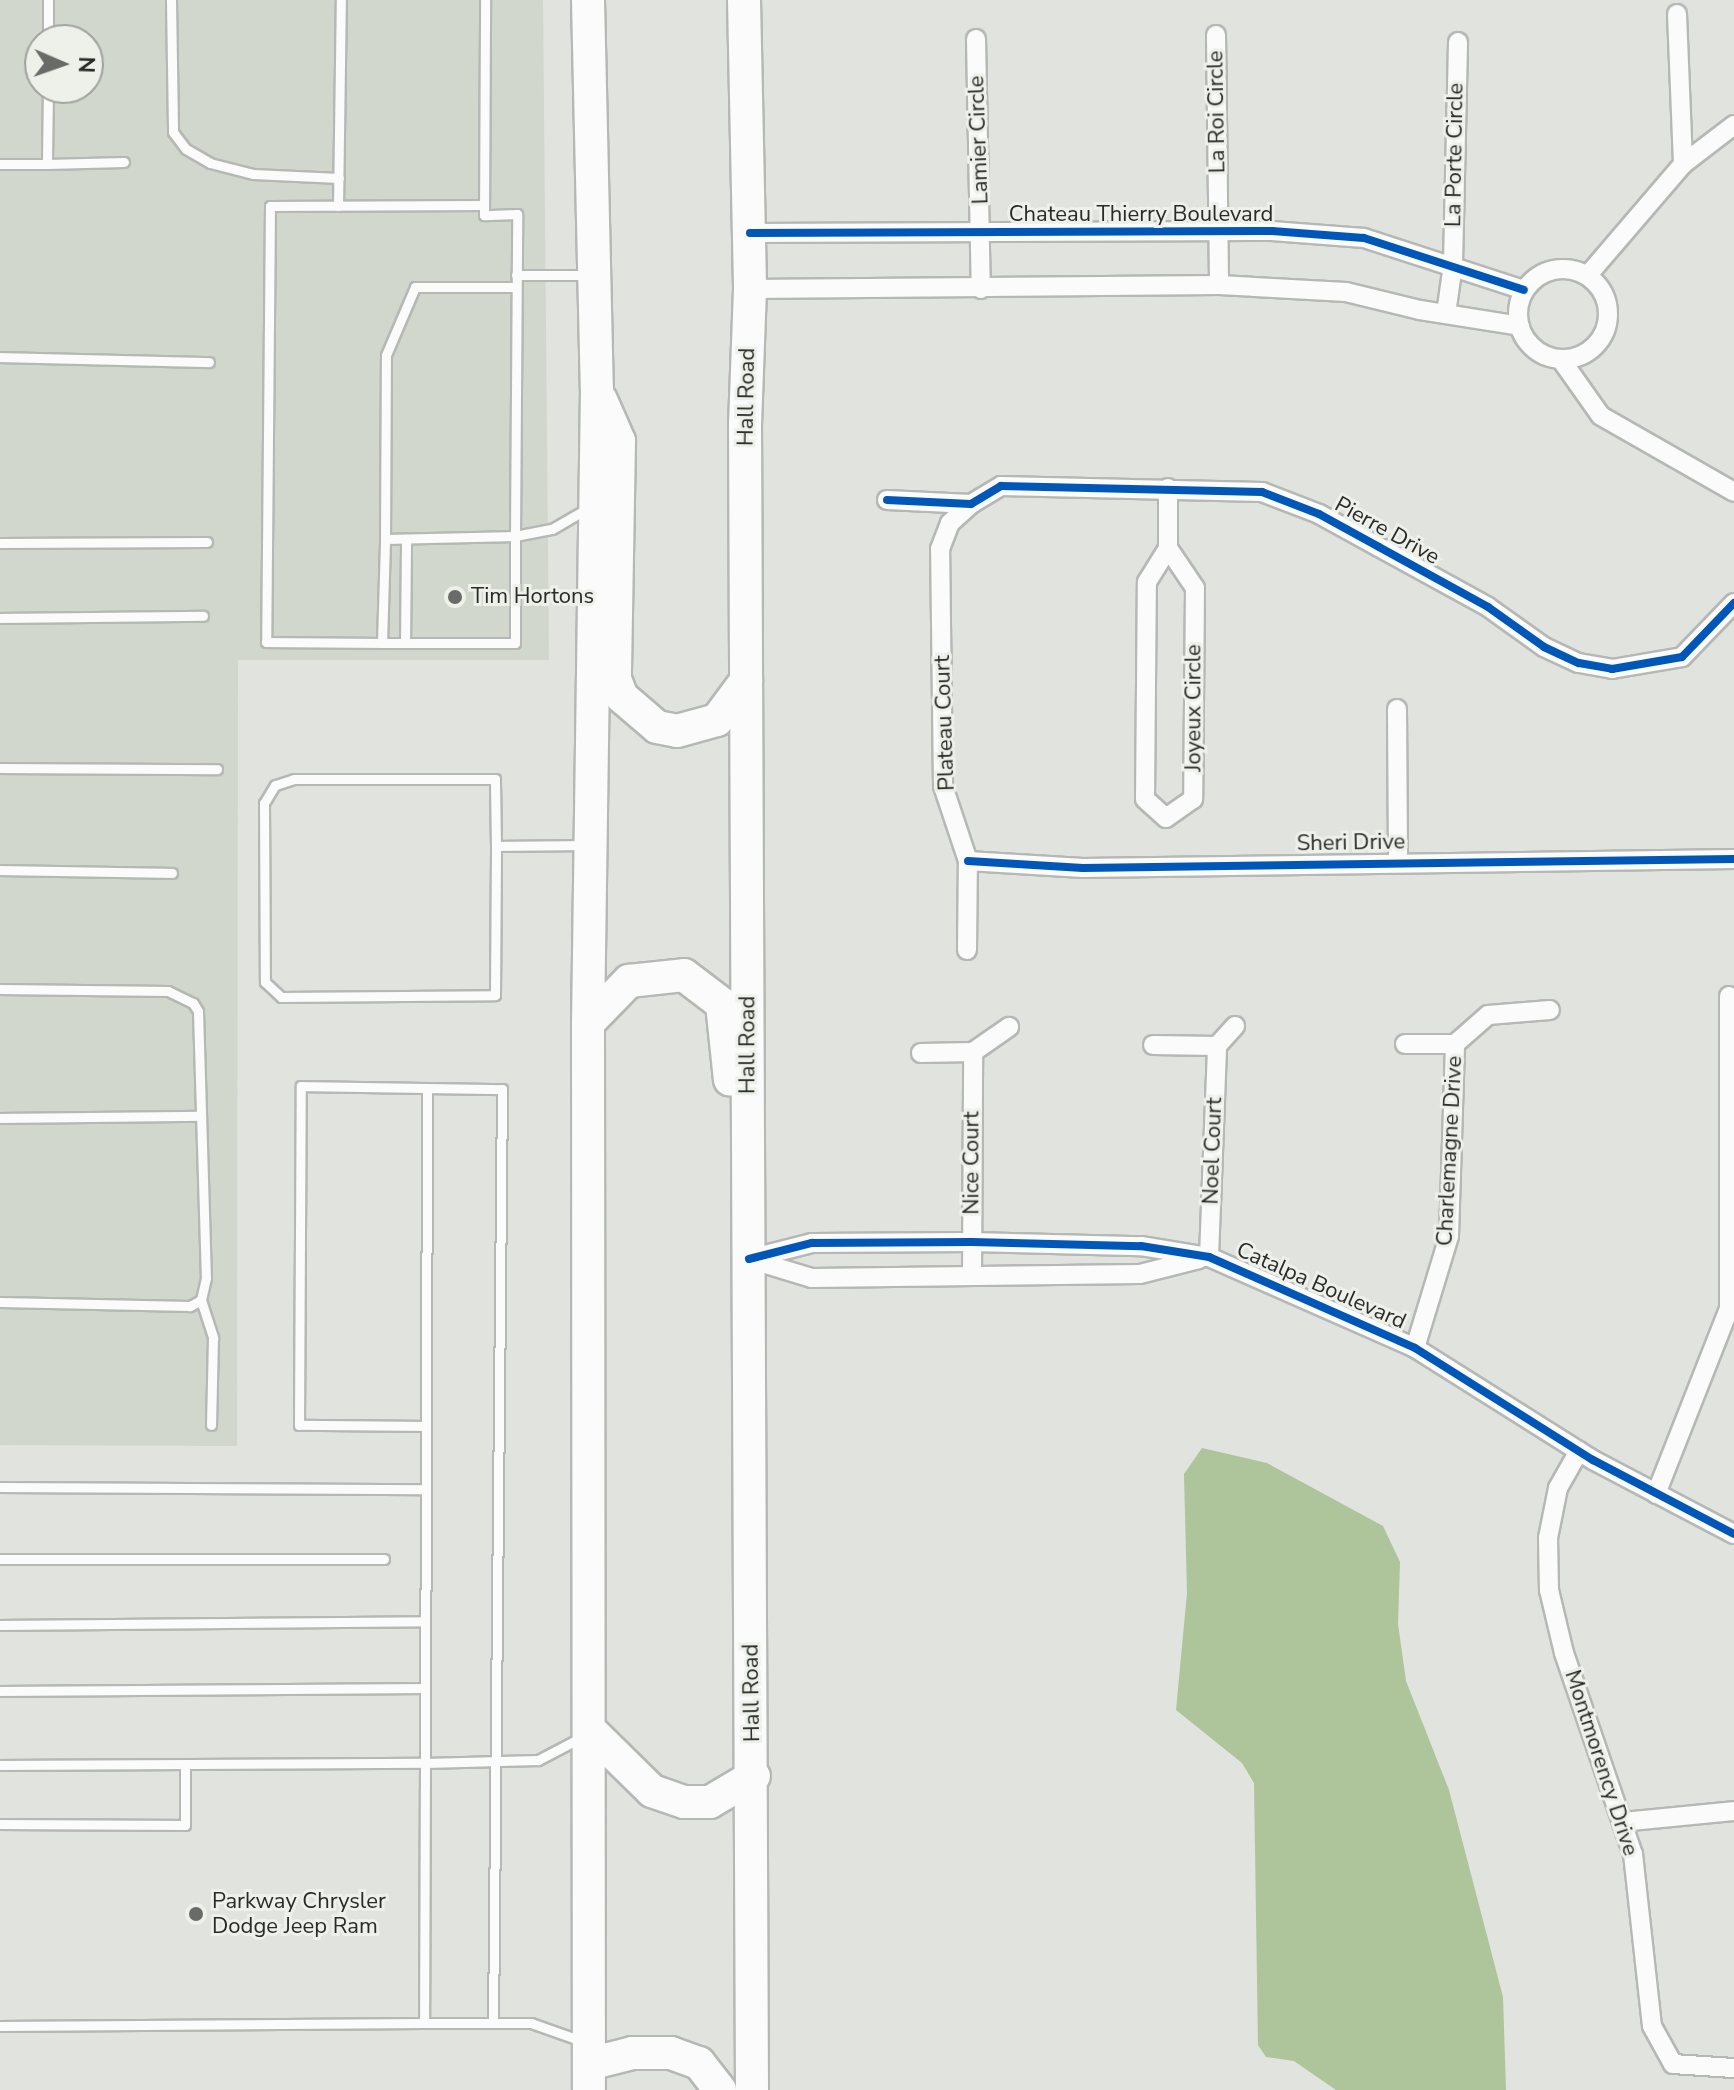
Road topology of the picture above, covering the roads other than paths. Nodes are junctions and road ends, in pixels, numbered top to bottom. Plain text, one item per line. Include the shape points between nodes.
1 (48, 0) edge
2 (171, 0) edge
3 (341, 0) edge
4 (485, 0) edge
5 (588, 0) edge
6 (744, 0) edge
7 (1677, 14) dead end
8 (48, 24) edge
9 (1216, 35) dead end
10 (976, 39) dead end
11 (1458, 42) dead end
12 (48, 104) edge
13 (1734, 125) edge
14 (124, 162) dead end
15 (0, 164) edge
16 (47, 164) junction
17 (1683, 164) junction
18 (339, 178) junction
19 (484, 205) junction
20 (338, 206) junction
21 (750, 233) junction
22 (981, 233) junction
23 (1219, 233) junction
24 (1453, 264) junction
25 (516, 275) junction
26 (593, 275) junction
27 (1588, 275) junction
28 (1219, 285) junction
29 (516, 287) junction
30 (750, 289) junction
31 (981, 289) junction
32 (1524, 290) junction
33 (1446, 314) junction
34 (1520, 326) junction
35 (0, 357) edge
36 (1562, 361) junction
37 (209, 362) dead end
38 (597, 389) junction
39 (1168, 488) junction
40 (1734, 492) edge
41 (887, 500) dead end
42 (971, 504) junction
43 (593, 505) junction
44 (515, 536) junction
45 (385, 539) junction
46 (406, 539) junction
47 (207, 542) dead end
48 (0, 543) edge
49 (1168, 548) junction
50 (1734, 603) edge
51 (203, 616) dead end
52 (0, 618) edge
53 (382, 643) junction
54 (405, 643) junction
55 (746, 681) junction
56 (1397, 709) dead end
57 (0, 768) edge
58 (217, 769) dead end
59 (590, 845) junction
60 (496, 846) junction
61 (1734, 859) edge
62 (1398, 860) junction
63 (968, 861) junction
64 (0, 870) edge
65 (172, 873) dead end
66 (967, 950) dead end
67 (0, 989) edge
68 (1729, 996) dead end
69 (1550, 1010) dead end
70 (588, 1023) junction
71 (1235, 1026) dead end
72 (1009, 1027) dead end
73 (1405, 1044) dead end
74 (1455, 1044) junction
75 (1153, 1045) dead end
76 (1217, 1046) junction
77 (973, 1052) junction
78 (921, 1053) dead end
79 (427, 1088) junction
80 (1732, 1110) edge
81 (201, 1116) junction
82 (0, 1118) edge
83 (972, 1242) junction
84 (1209, 1257) junction
85 (749, 1259) junction
86 (972, 1275) junction
87 (201, 1300) junction
88 (0, 1302) edge
89 (1732, 1309) edge
90 (1415, 1348) junction
91 (211, 1425) dead end
92 (426, 1426) junction
93 (1579, 1451) junction
94 (0, 1487) edge
95 (426, 1489) junction
96 (1656, 1494) junction
97 (1734, 1534) edge
98 (0, 1559) edge
99 (384, 1559) dead end
100 (425, 1621) junction
101 (0, 1625) edge
102 (425, 1688) junction
103 (0, 1691) edge
104 (592, 1732) junction
105 (495, 1762) junction
106 (425, 1763) junction
107 (185, 1764) junction
108 (0, 1765) edge
109 (754, 1776) junction
110 (1734, 1811) edge
111 (1622, 1822) junction
112 (0, 1824) edge
113 (493, 2022) junction
114 (424, 2023) junction
115 (0, 2026) edge
116 (589, 2066) edge
117 (1734, 2068) edge
118 (720, 2090) edge
119 (752, 2090) edge

1 - 8 lane
2 - 18 lane via 173,132 186,149 210,163 253,174
3 - 18 lane
4 - 19 lane
5 - 26 highway
6 - 21 highway, Hall Road
7 - 17 street
9 - 23 street, La Roi Circle
10 - 22 street, Lamier Circle
11 - 24 street, La Porte Circle
12 - 16 lane
13 - 17 street
14 - 16 lane
15 - 16 lane
17 - 27 street
18 - 20 lane
19 - 20 lane
19 - 25 lane via 484,215 517,214
20 - 53 lane via 270,206 266,642
21 - 22 street, Chateau Thierry Boulevard
21 - 30 highway, Hall Road
22 - 23 street, Chateau Thierry Boulevard
22 - 31 street, Lamier Circle
23 - 24 street, Chateau Thierry Boulevard via 1364,238
23 - 28 street, La Roi Circle
24 - 32 street, Chateau Thierry Boulevard
24 - 33 street, La Porte Circle
25 - 26 lane
25 - 29 lane
26 - 38 highway
27 - 32 street via 1565,268 1542,274
27 - 36 street via 1604,293 1610,316 1603,339 1585,355
28 - 31 street
28 - 33 street via 1346,292
29 - 44 lane
29 - 45 lane via 415,287 386,355
30 - 31 street
30 - 55 highway, Hall Road
32 - 34 street via 1517,313
33 - 34 street
34 - 36 street via 1539,354
35 - 37 lane
36 - 40 street via 1601,416
38 - 43 highway
38 - 55 highway via 619,441 615,679 622,697 657,727 677,731 717,720
39 - 42 street, Pierre Drive via 1001,486
39 - 49 street
39 - 50 street, Pierre Drive via 1262,492 1319,514 1579,663 1640,667 1682,657
41 - 42 street, Pierre Drive
42 - 63 street, Plateau Court via 950,523 940,549 943,786
43 - 44 lane via 552,529
43 - 59 highway
44 - 46 lane
44 - 54 lane via 515,643
45 - 46 lane
45 - 53 lane
46 - 54 lane
47 - 48 lane
49 - 49 street, Joyeux Circle via 1147,582 1145,784 1145,799 1166,818 1193,799 1195,603 1195,588
51 - 52 lane
53 - 54 lane
55 - 85 highway, Hall Road
56 - 62 street
57 - 58 lane
59 - 60 lane
59 - 70 highway
60 - 60 lane via 495,995 281,997 265,982 264,803 275,785 294,779 495,779
61 - 62 street, Sheri Drive
62 - 63 street, Sheri Drive via 1083,868
63 - 66 street, Plateau Court
64 - 65 lane
67 - 81 lane via 168,991 184,997 198,1011
68 - 80 street
69 - 74 street via 1488,1015
70 - 85 highway via 629,981 660,975 684,975 722,1004
70 - 104 highway
71 - 76 street
72 - 77 street
73 - 74 street
74 - 90 street, Charlemagne Drive via 1449,1236
75 - 76 street
76 - 84 street, Noel Court
77 - 78 street
77 - 83 street, Nice Court
79 - 92 lane
79 - 92 lane via 301,1086 299,1410 299,1425
79 - 105 lane via 502,1089
80 - 89 street
81 - 82 lane
81 - 87 lane via 206,1278
83 - 84 street, Catalpa Boulevard via 1141,1246
83 - 85 street, Catalpa Boulevard via 812,1243
83 - 86 street, Nice Court
84 - 86 street, Catalpa Boulevard via 1140,1274
84 - 90 street, Catalpa Boulevard
85 - 86 street, Catalpa Boulevard via 812,1278
85 - 109 highway, Hall Road
87 - 88 lane via 190,1306
87 - 91 lane via 213,1338
89 - 96 street
90 - 93 street, Catalpa Boulevard
92 - 95 lane
93 - 96 street, Catalpa Boulevard
93 - 111 street, Montmorency Drive via 1558,1488 1548,1538 1549,1590 1564,1653
94 - 95 lane
95 - 100 lane
96 - 97 street, Catalpa Boulevard
98 - 99 lane
100 - 101 lane
100 - 102 lane
102 - 103 lane
102 - 106 lane
104 - 105 lane via 538,1760
104 - 109 highway via 652,1791 684,1802 710,1802
104 - 116 highway
105 - 106 lane
105 - 113 lane
106 - 107 lane
106 - 114 lane
107 - 108 lane
107 - 112 lane via 185,1825
109 - 119 highway, Hall Road
110 - 111 street
111 - 117 street, Montmorency Drive via 1633,1854 1652,2026 1673,2064
113 - 114 lane
113 - 116 lane via 531,2023
114 - 115 lane
116 - 118 highway via 632,2053 671,2053 699,2063

